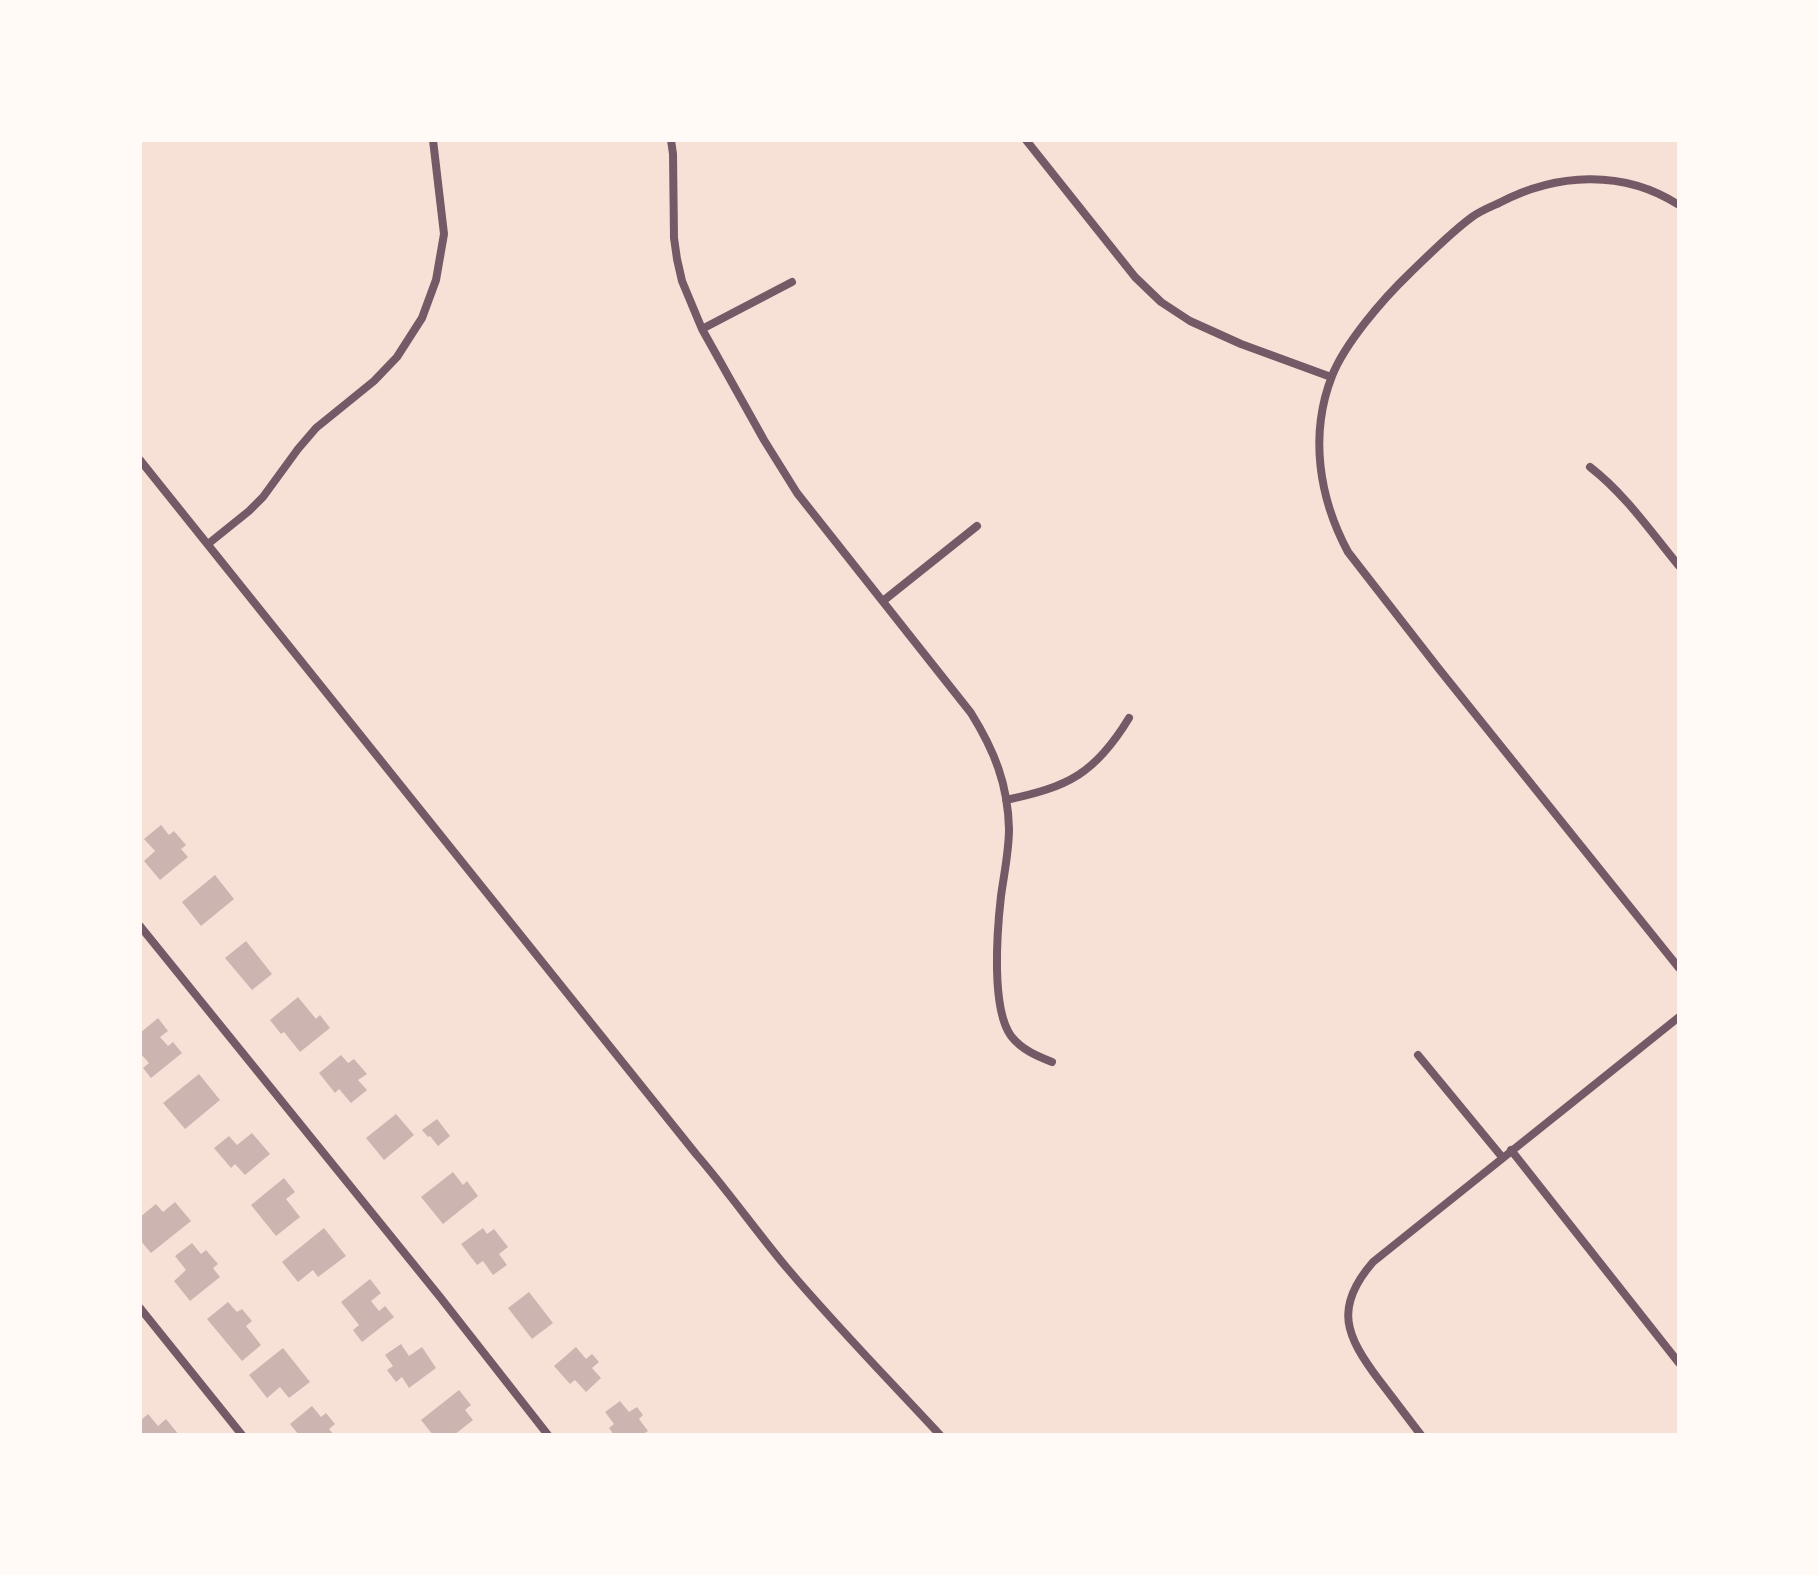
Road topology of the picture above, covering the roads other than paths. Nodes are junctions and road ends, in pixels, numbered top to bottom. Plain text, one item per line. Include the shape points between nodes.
1 (433, 140) edge
2 (671, 140) edge
3 (1027, 140) edge
4 (1679, 205) edge
5 (792, 282) dead end
6 (702, 329) junction
7 (1331, 377) junction
8 (140, 460) edge
9 (1590, 467) dead end
10 (977, 526) dead end
11 (208, 544) junction
12 (1679, 566) edge
13 (883, 601) junction
14 (1129, 718) dead end
15 (1006, 800) junction
16 (140, 926) edge
17 (1679, 968) edge
18 (1679, 1017) edge
19 (1418, 1055) dead end
20 (1052, 1062) dead end
21 (1511, 1150) junction
22 (1502, 1157) junction
23 (140, 1308) edge
24 (1679, 1363) edge
25 (242, 1435) edge
26 (548, 1435) edge
27 (940, 1435) edge
28 (1421, 1435) edge

1 - 11 street via 444,234 422,318 397,357 316,428 263,497
2 - 6 street via 677,259
3 - 7 street via 1135,277 1161,302 1241,344
4 - 7 street via 1636,185 1584,178 1513,196 1454,231 1388,295
5 - 6 street
6 - 13 street via 797,493
7 - 17 street via 1319,455 1326,502 1348,552
8 - 11 street
9 - 12 street via 1622,495
10 - 13 street
11 - 27 street via 785,1265
13 - 15 street via 971,713 999,768
14 - 15 street via 1087,770 1052,789
15 - 20 street via 1009,829 998,935 1001,1013 1021,1046
16 - 26 street
18 - 21 street
19 - 22 street
21 - 22 street
21 - 24 street
22 - 28 street via 1373,1262 1352,1294 1348,1322 1354,1344
23 - 25 street

